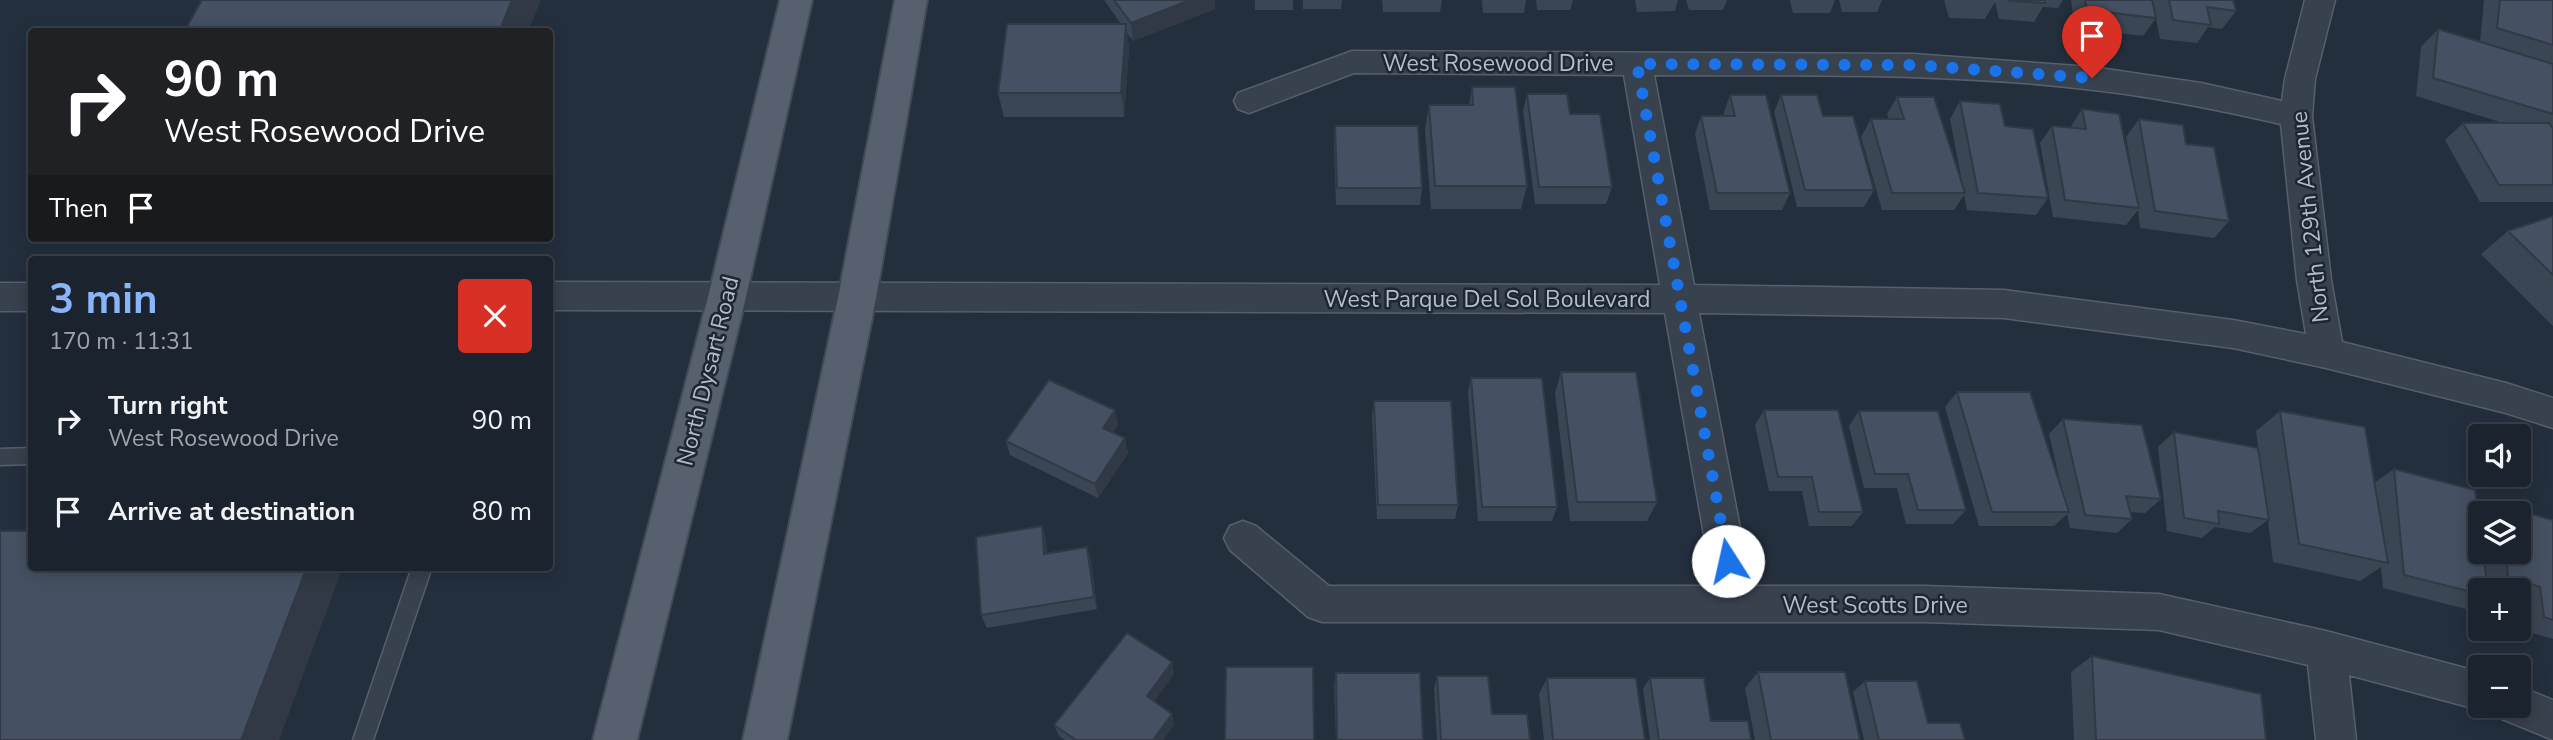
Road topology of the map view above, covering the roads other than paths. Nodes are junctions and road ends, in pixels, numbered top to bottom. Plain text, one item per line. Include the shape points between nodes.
1 (796, 0) edge
2 (911, 0) edge
3 (2320, 0) edge
4 (1637, 64) junction
5 (1249, 101) dead end
6 (2296, 116) junction
7 (553, 296) edge
8 (0, 297) edge
9 (28, 297) edge
10 (727, 297) junction
11 (857, 298) junction
12 (1679, 299) junction
13 (2326, 353) junction
14 (2553, 413) edge
15 (28, 456) edge
16 (0, 457) edge
17 (1243, 538) dead end
18 (421, 571) edge
19 (1735, 604) junction
20 (2326, 650) junction
21 (2468, 688) edge
22 (2531, 711) edge
23 (2553, 720) edge
24 (363, 740) edge
25 (615, 740) edge
26 (765, 740) edge
27 (2336, 740) edge

1 - 10 main road, North Dysart Road
2 - 11 main road
3 - 6 street, North 129th Avenue via 2300,79
4 - 5 street, West Rosewood Drive via 1352,62
4 - 6 street, West Rosewood Drive via 1913,65 2092,78 2201,94
4 - 12 street
6 - 13 street, North 129th Avenue
7 - 10 street, West Parque Del Sol Boulevard
8 - 9 street
10 - 11 street, West Parque Del Sol Boulevard
10 - 25 main road, North Dysart Road
11 - 12 street, West Parque Del Sol Boulevard
11 - 26 main road
12 - 13 street, West Parque Del Sol Boulevard via 2004,304 2233,334
12 - 19 street
13 - 14 street, West Parque Del Sol Boulevard
15 - 16 lane
17 - 19 street, West Scotts Drive via 1322,604
18 - 24 lane
19 - 20 street, West Scotts Drive via 1925,604 2159,612
20 - 21 street, West Scotts Drive
20 - 27 street
22 - 23 street

